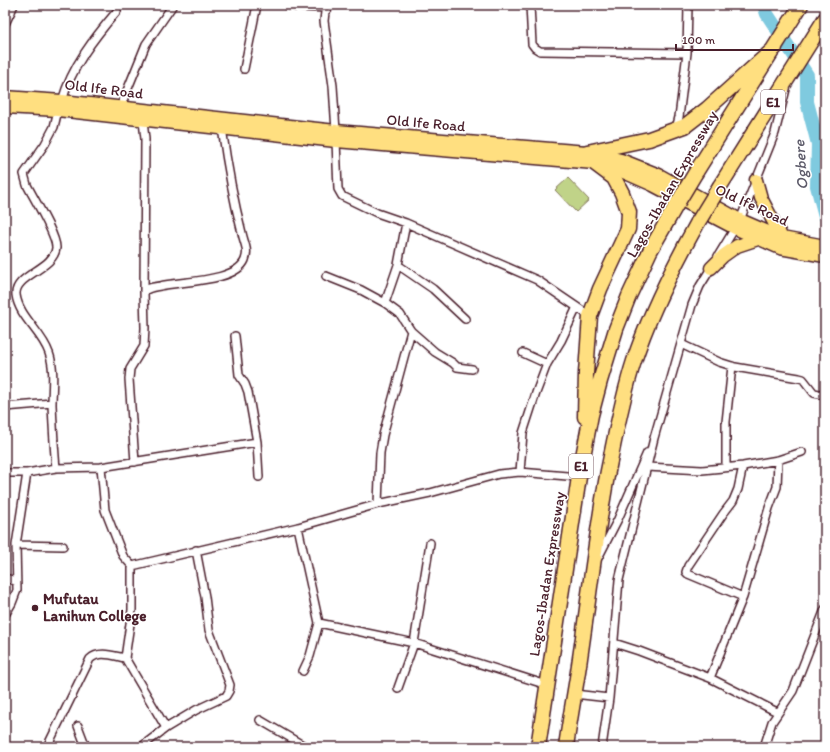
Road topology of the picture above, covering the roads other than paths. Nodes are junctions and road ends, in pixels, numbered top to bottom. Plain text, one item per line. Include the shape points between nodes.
1 (6, 5) edge
2 (14, 5) edge
3 (172, 5) edge
4 (257, 5) edge
5 (287, 5) edge
6 (530, 5) edge
7 (688, 5) edge
8 (801, 5) edge
9 (330, 6) edge
10 (117, 11) dead end
11 (11, 12) junction
12 (825, 19) edge
13 (5, 24) edge
14 (775, 48) junction
15 (687, 53) junction
16 (244, 69) dead end
17 (789, 77) junction
18 (5, 97) edge
19 (60, 105) junction
20 (5, 107) edge
21 (120, 108) junction
22 (143, 121) junction
23 (222, 128) junction
24 (673, 131) junction
25 (311, 133) junction
26 (336, 136) junction
27 (590, 158) junction
28 (756, 180) junction
29 (406, 223) junction
30 (738, 224) junction
31 (782, 238) junction
32 (758, 239) junction
33 (819, 250) edge
34 (398, 265) junction
35 (711, 268) junction
36 (326, 276) dead end
37 (144, 292) junction
38 (384, 304) junction
39 (577, 307) junction
40 (590, 316) junction
41 (465, 319) dead end
42 (411, 331) junction
43 (235, 336) dead end
44 (681, 344) junction
45 (523, 353) dead end
46 (547, 364) junction
47 (732, 366) junction
48 (472, 369) dead end
49 (825, 396) edge
50 (52, 403) junction
51 (5, 407) edge
52 (654, 438) junction
53 (257, 442) junction
54 (585, 443) junction
55 (802, 452) dead end
56 (778, 460) junction
57 (134, 462) junction
58 (726, 466) junction
59 (743, 466) junction
60 (101, 467) junction
61 (647, 467) junction
62 (56, 468) junction
63 (520, 472) junction
64 (5, 473) edge
65 (27, 473) junction
66 (259, 477) dead end
67 (579, 477) junction
68 (378, 504) junction
69 (298, 527) junction
70 (430, 543) dead end
71 (16, 545) junction
72 (63, 546) dead end
73 (196, 550) junction
74 (132, 566) junction
75 (591, 572) junction
76 (5, 578) edge
77 (16, 581) junction
78 (743, 597) junction
79 (825, 609) edge
80 (5, 615) edge
81 (319, 623) junction
82 (414, 643) junction
83 (614, 643) junction
84 (125, 658) junction
85 (303, 671) dead end
86 (710, 678) junction
87 (547, 685) junction
88 (398, 688) dead end
89 (574, 694) junction
90 (609, 698) junction
91 (777, 712) junction
92 (260, 720) dead end
93 (78, 726) dead end
94 (166, 728) junction
95 (605, 746) edge
96 (47, 747) edge
97 (86, 747) edge
98 (140, 747) edge
99 (306, 747) edge
100 (538, 747) edge
101 (566, 747) edge
102 (764, 747) edge

1 - 11 street
2 - 11 street
3 - 21 street via 146,44
4 - 16 street
5 - 9 street via 299,8
6 - 15 street via 532,44 540,51
7 - 15 street
8 - 14 highway, Lagos-Ibadan Expressway / E1
9 - 26 street via 325,12 324,20 333,86
10 - 19 street via 95,36 71,74
11 - 13 street
12 - 17 highway, E1
14 - 24 highway via 694,121
14 - 54 highway, Lagos-Ibadan Expressway / E1, bridge via 696,172 650,251 616,329 600,380
15 - 24 street via 680,117
17 - 28 street via 775,133
17 - 75 highway, E1, bridge via 698,222 655,304 625,393
18 - 19 main road, Old Ife Road
19 - 20 main road, Old Ife Road
19 - 21 main road, Old Ife Road
19 - 22 main road, Old Ife Road
19 - 50 street via 54,127 24,178 50,230 56,248 54,255 47,262 22,281 16,294 19,306 50,354
21 - 25 main road, Old Ife Road
22 - 23 main road, Old Ife Road
22 - 37 street
23 - 25 main road, Old Ife Road
23 - 37 street via 233,198 247,252 245,261 234,272 216,278 166,284 146,289
24 - 27 highway
25 - 26 main road, Old Ife Road
26 - 27 main road, Old Ife Road
26 - 29 street via 338,189 342,196 377,213
27 - 30 main road, Old Ife Road via 621,160 659,175
27 - 40 highway via 614,178 628,212 628,229
28 - 30 street
28 - 31 main road via 761,198
29 - 34 street
29 - 39 street via 537,280
30 - 31 main road, Old Ife Road
30 - 32 main road, Old Ife Road
30 - 35 street
31 - 33 main road, Old Ife Road
32 - 33 main road, Old Ife Road via 780,248
32 - 35 main road via 737,246
34 - 38 street
34 - 41 street via 433,288
35 - 44 street via 692,305
36 - 38 street via 361,290
37 - 57 street via 144,346 130,370 128,379
38 - 42 street via 400,314
39 - 40 street
39 - 46 street
40 - 54 highway via 584,414
42 - 48 street via 457,367
42 - 68 street via 383,435 379,460
43 - 53 street via 239,375 248,392
44 - 47 street
44 - 52 street
45 - 46 street
46 - 63 street via 523,433
47 - 49 street via 799,378 814,393
47 - 58 street via 726,422
50 - 51 street
50 - 62 street
52 - 61 street
52 - 75 street
53 - 57 street
53 - 66 street
54 - 67 highway, Lagos-Ibadan Expressway / E1
55 - 56 street
56 - 59 street
56 - 78 street via 777,487
57 - 60 street
58 - 59 street
58 - 61 street via 702,470
59 - 78 street via 733,501 686,572
60 - 62 street
60 - 74 street via 105,510 123,556
61 - 83 street via 618,580
62 - 65 street
63 - 67 street
63 - 68 street via 499,474
64 - 65 street
65 - 71 street
67 - 87 highway, Lagos-Ibadan Expressway / E1
68 - 69 street
69 - 73 street
69 - 81 street
70 - 82 street
71 - 72 street
71 - 77 street
73 - 74 street
73 - 94 street via 209,630 230,685 230,692
74 - 84 street via 132,610
75 - 89 highway, E1
76 - 77 street
77 - 80 street via 17,590
78 - 86 street
79 - 91 street via 792,691
81 - 82 street
81 - 85 street
82 - 87 street
82 - 88 street
83 - 86 street
83 - 90 street
84 - 94 street
84 - 96 street via 100,654 90,659
86 - 91 street
87 - 100 highway, Lagos-Ibadan Expressway / E1
89 - 90 street
89 - 101 highway, E1
90 - 95 street
91 - 102 street
92 - 99 street
93 - 97 street
94 - 98 street

